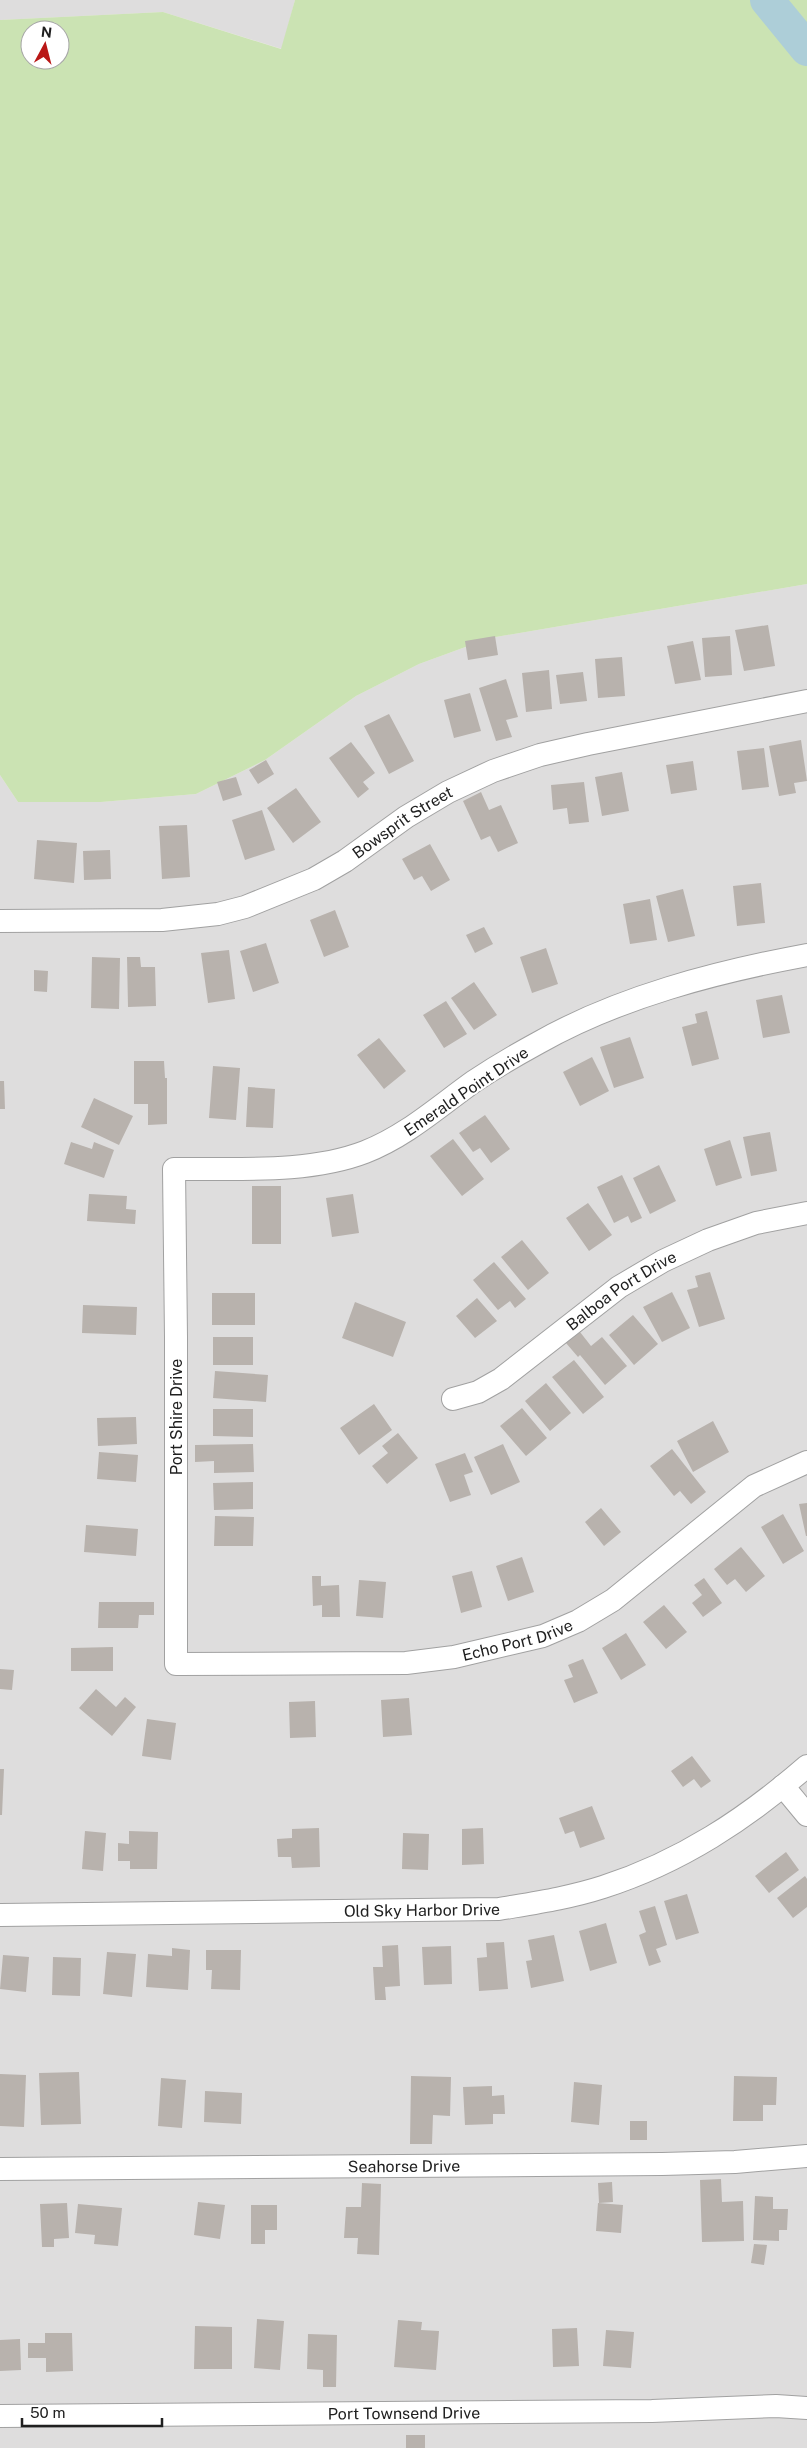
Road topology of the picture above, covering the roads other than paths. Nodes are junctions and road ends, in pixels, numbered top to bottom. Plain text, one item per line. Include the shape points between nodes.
1 (807, 701) edge
2 (0, 921) edge
3 (807, 955) edge
4 (174, 1169) joint
5 (807, 1213) edge
6 (453, 1399) dead end
7 (807, 1462) edge
8 (176, 1664) joint
9 (807, 1766) edge
10 (783, 1786) junction
11 (807, 1815) edge
12 (0, 1915) edge
13 (807, 2156) edge
14 (0, 2169) edge
15 (807, 2408) edge
16 (0, 2416) edge

1 - 2 street, Bowsprit Street via 588,744 540,755 493,771 406,817 314,879 246,907 218,914 162,920
3 - 4 street, Emerald Point Drive via 682,985 609,1010 540,1042 474,1081 407,1131 365,1152 296,1166
4 - 8 street, Port Shire Drive
5 - 6 street, Balboa Port Drive via 756,1224 708,1240 663,1261 619,1287 501,1379 478,1392
7 - 8 street, Echo Port Drive via 754,1486 613,1600 578,1621 543,1636 462,1656 406,1663
9 - 10 street, Old Sky Harbor Drive
10 - 11 street
10 - 12 street, Old Sky Harbor Drive via 738,1822 660,1865 603,1888 552,1901 499,1909
13 - 14 street, Seahorse Drive via 662,2164
15 - 16 street, Port Townsend Drive

